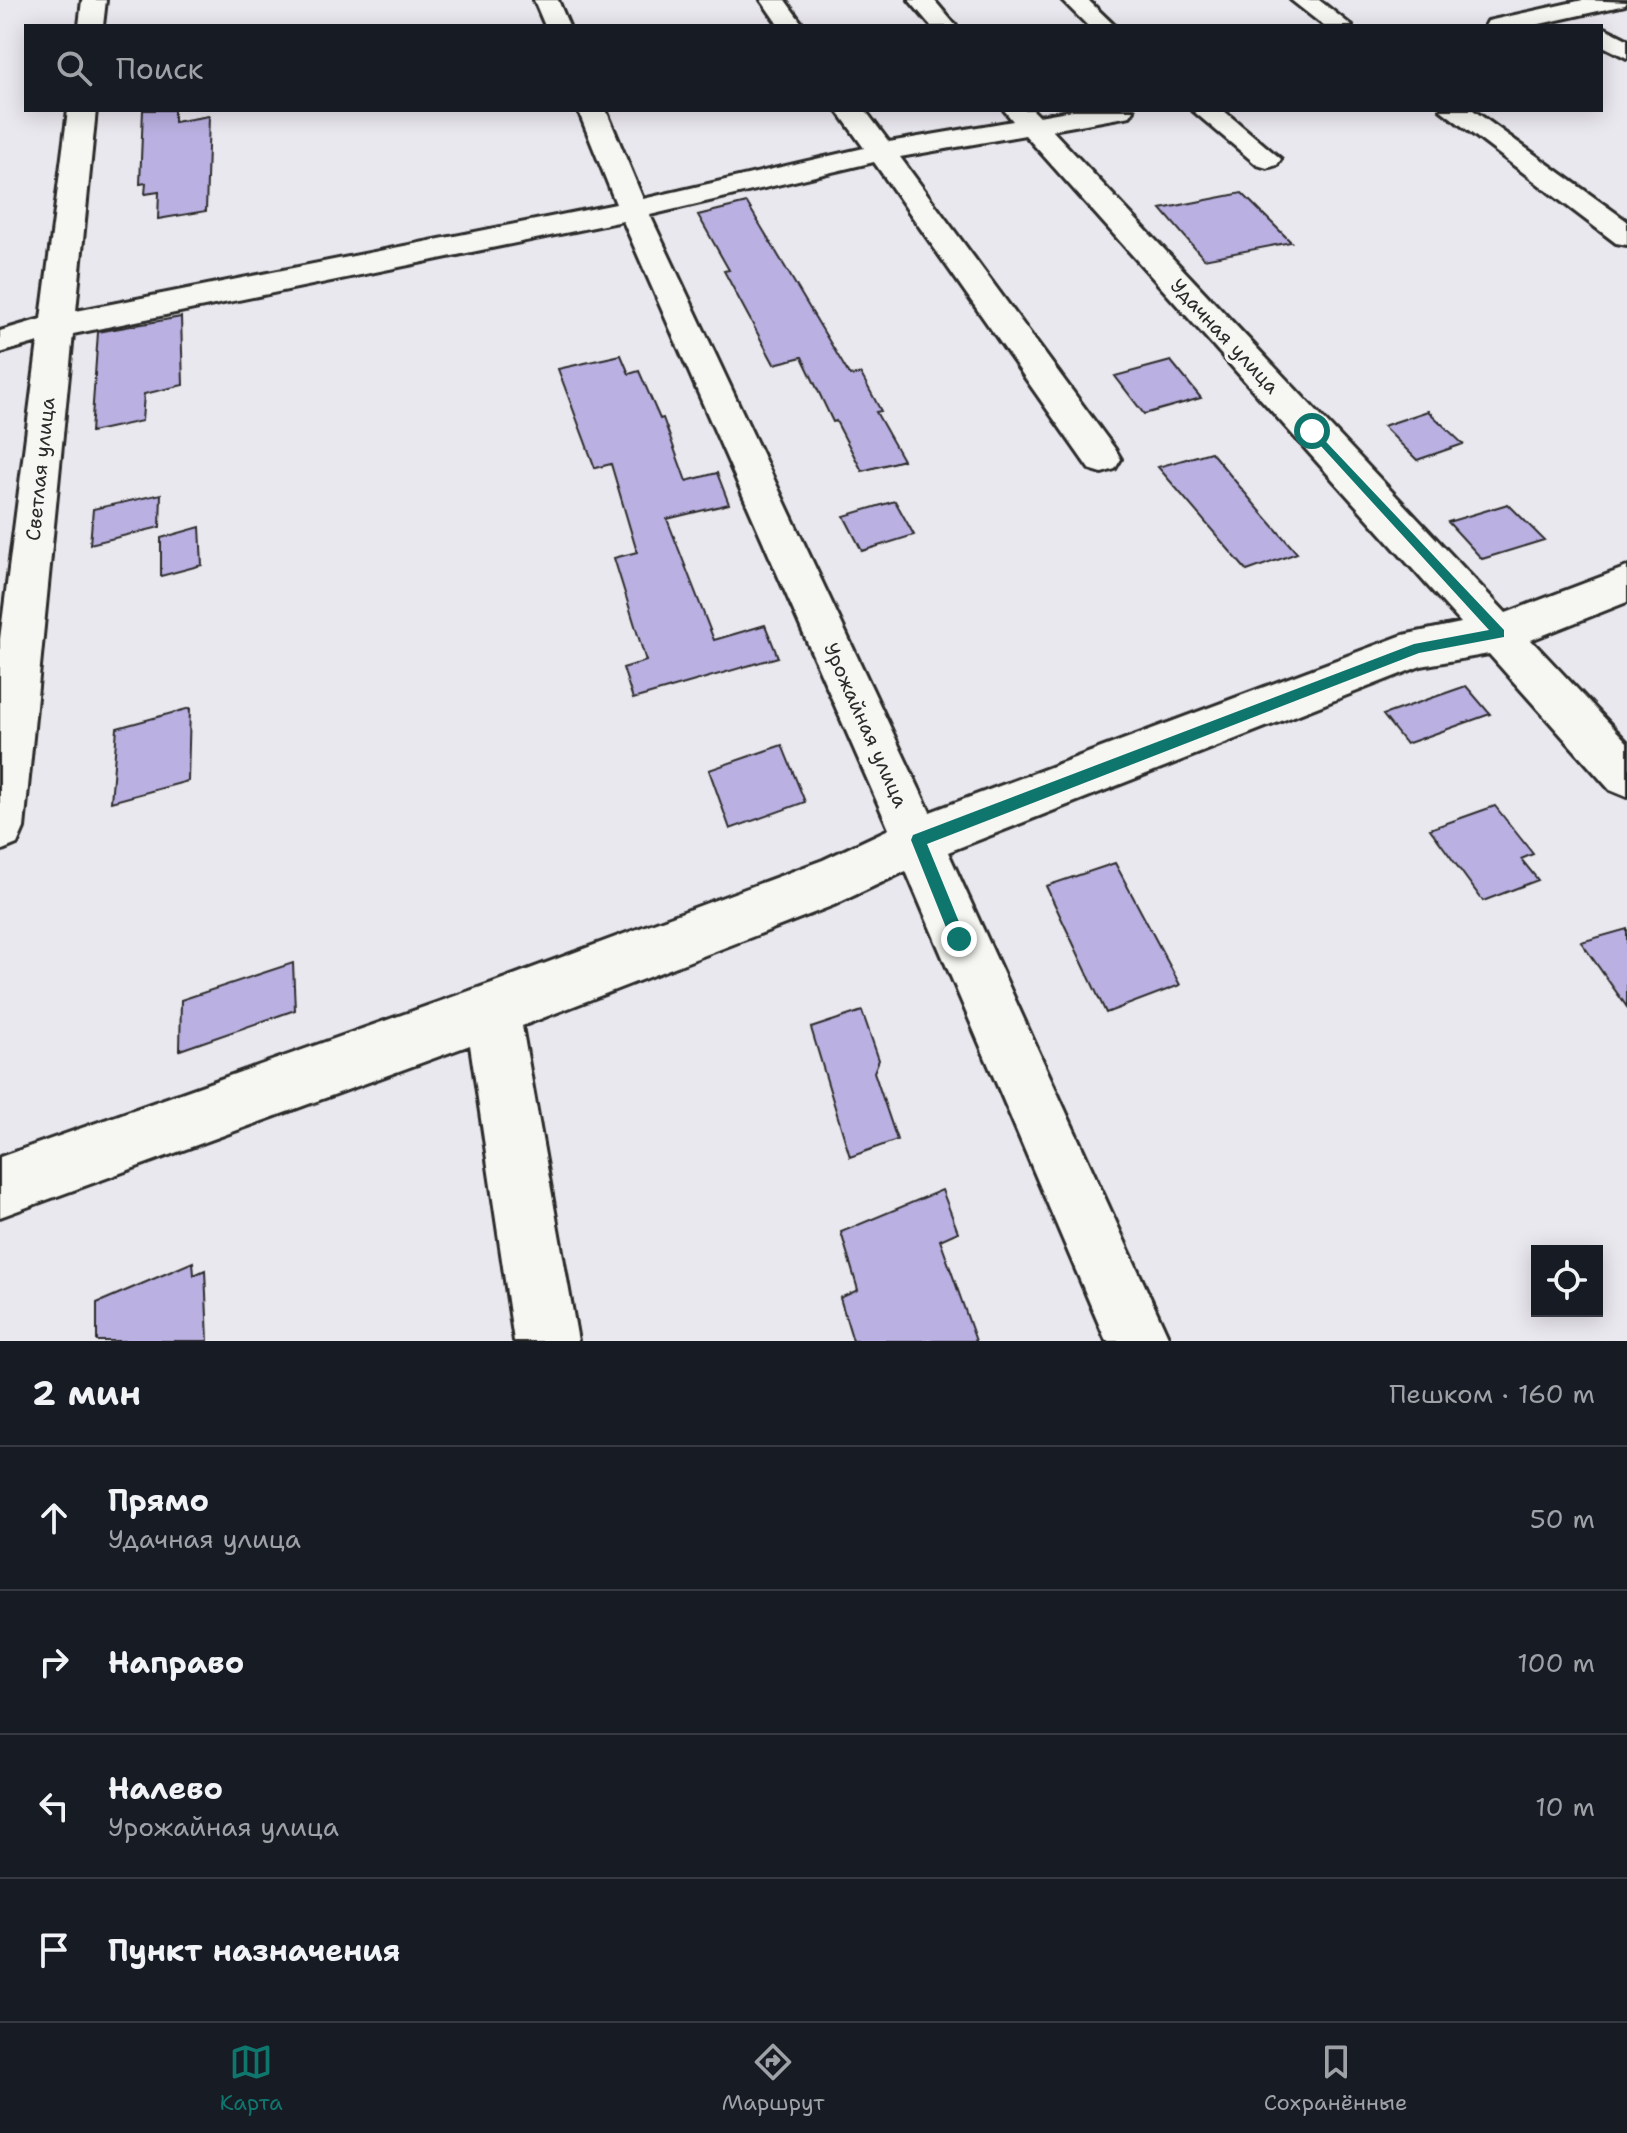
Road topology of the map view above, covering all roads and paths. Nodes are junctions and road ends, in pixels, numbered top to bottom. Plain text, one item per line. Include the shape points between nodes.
1 (94, 0) edge
2 (546, 0) edge
3 (773, 0) edge
4 (921, 0) edge
5 (1074, 0) edge
6 (1303, 0) edge
7 (1616, 0) edge
8 (1554, 6) edge
9 (91, 24) edge
10 (556, 24) edge
11 (791, 24) edge
12 (942, 24) edge
13 (1101, 24) edge
14 (1337, 24) edge
15 (1503, 24) edge
16 (1584, 24) edge
17 (1603, 35) edge
18 (1627, 50) edge
19 (82, 112) edge
20 (593, 112) edge
21 (852, 112) edge
22 (1096, 112) edge
23 (1208, 112) edge
24 (1458, 112) edge
25 (1025, 118) edge
26 (882, 152) junction
27 (1267, 159) dead end
28 (633, 210) junction
29 (1627, 236) edge
30 (56, 326) junction
31 (0, 342) edge
32 (1102, 459) dead end
33 (1627, 584) edge
34 (1500, 634) junction
35 (1627, 775) edge
36 (0, 828) edge
37 (918, 840) junction
38 (492, 1010) junction
39 (0, 1187) edge
40 (546, 1341) edge
41 (1138, 1341) edge

1 - 9 street
2 - 10 street
3 - 11 street
4 - 12 street
5 - 13 street
6 - 14 street
7 - 8 street
8 - 15 street
8 - 16 street
17 - 18 street
19 - 30 street, Светлая улица
20 - 28 street, Урожайная улица
21 - 26 street
22 - 25 street
23 - 27 street
24 - 29 street
25 - 26 street
25 - 34 street, Удачная улица
26 - 28 street
26 - 32 street
28 - 30 street
28 - 37 street, Урожайная улица
30 - 31 street
30 - 36 street, Светлая улица
33 - 34 street
34 - 35 street, Удачная улица
34 - 37 street via 1418,648
37 - 38 street via 834,880
37 - 41 street, Урожайная улица
38 - 39 street
38 - 40 street

